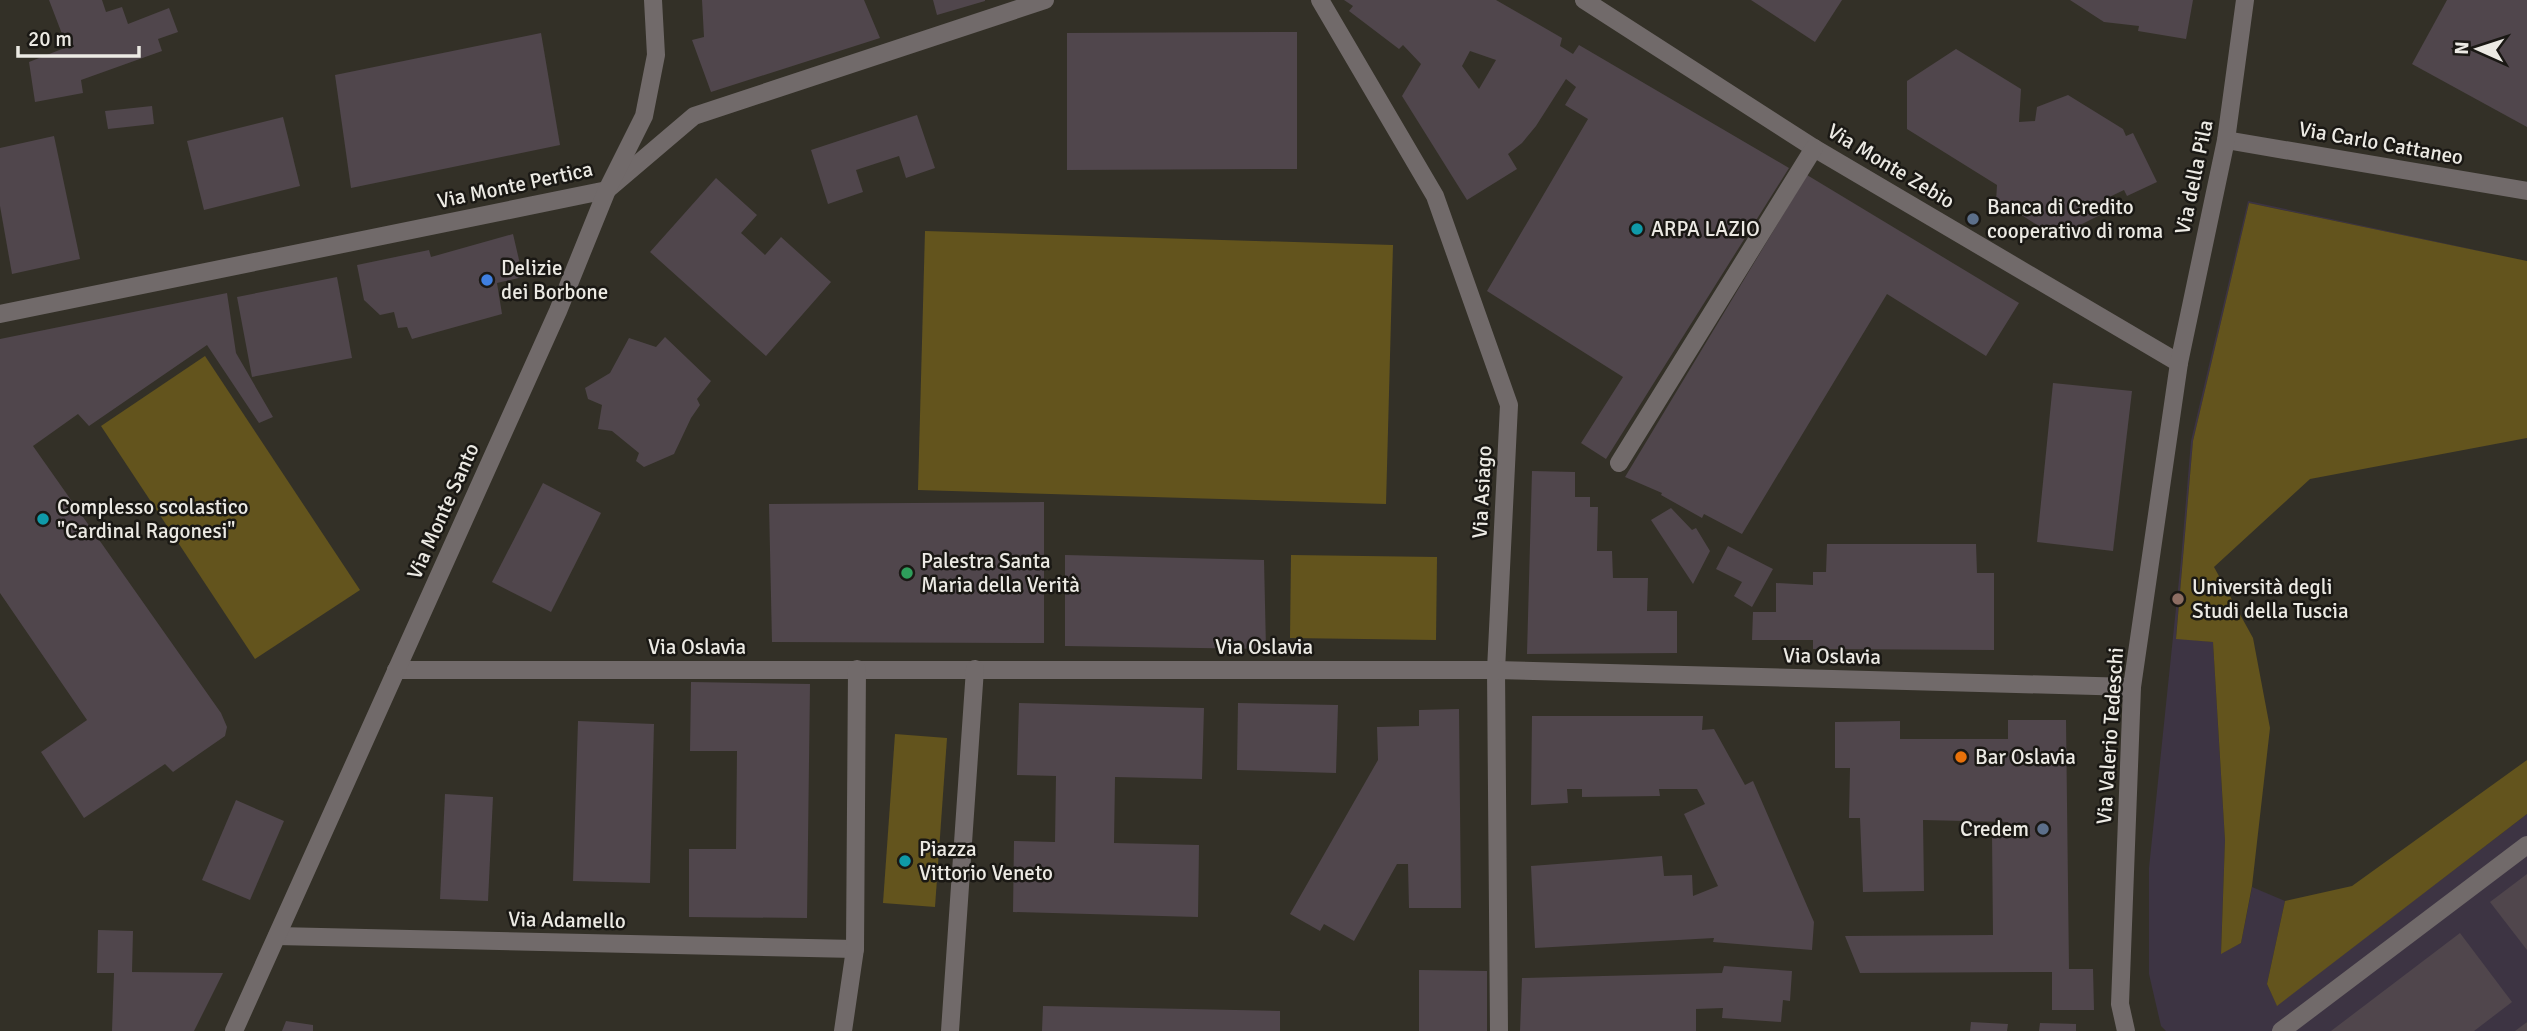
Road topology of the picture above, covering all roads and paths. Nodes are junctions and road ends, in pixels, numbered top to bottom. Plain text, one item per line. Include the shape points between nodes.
1 (653, 0) edge
2 (1045, 0) edge
3 (1320, 0) edge
4 (1584, 0) edge
5 (2245, 0) edge
6 (2227, 140) junction
7 (1814, 148) junction
8 (607, 190) junction
9 (2527, 191) edge
10 (0, 314) edge
11 (2179, 363) junction
12 (1619, 463) dead end
13 (857, 669) junction
14 (975, 669) junction
15 (396, 670) junction
16 (1496, 670) junction
17 (2132, 687) junction
18 (2527, 845) edge
19 (277, 936) junction
20 (855, 949) junction
21 (234, 1031) edge
22 (843, 1031) edge
23 (950, 1031) edge
24 (1499, 1031) edge
25 (2126, 1031) edge
26 (2281, 1031) edge

1 - 8 street, Via Monte Santo via 656,55 644,116
2 - 8 street, Via Monte Pertica via 694,116
3 - 16 street, Via Asiago via 1435,196 1509,405
4 - 7 street, Via Monte Zebio
5 - 6 street, Via della Pila
6 - 9 street, Via Carlo Cattaneo
6 - 11 street, Via della Pila
7 - 11 street, Via Monte Zebio
7 - 12 street
8 - 10 street, Via Monte Pertica
8 - 15 street, Via Monte Santo via 558,311
11 - 17 street, Via Valerio Tedeschi
13 - 14 street, Via Oslavia
13 - 15 street, Via Oslavia
13 - 20 street
14 - 16 street, Via Oslavia
14 - 23 street
15 - 19 street, Via Monte Santo
16 - 17 street, Via Oslavia
16 - 24 street, Via Asiago
17 - 25 street, Via Valerio Tedeschi via 2120,1004
18 - 26 street
19 - 20 street, Via Adamello
19 - 21 street, Via Monte Santo
20 - 22 street

